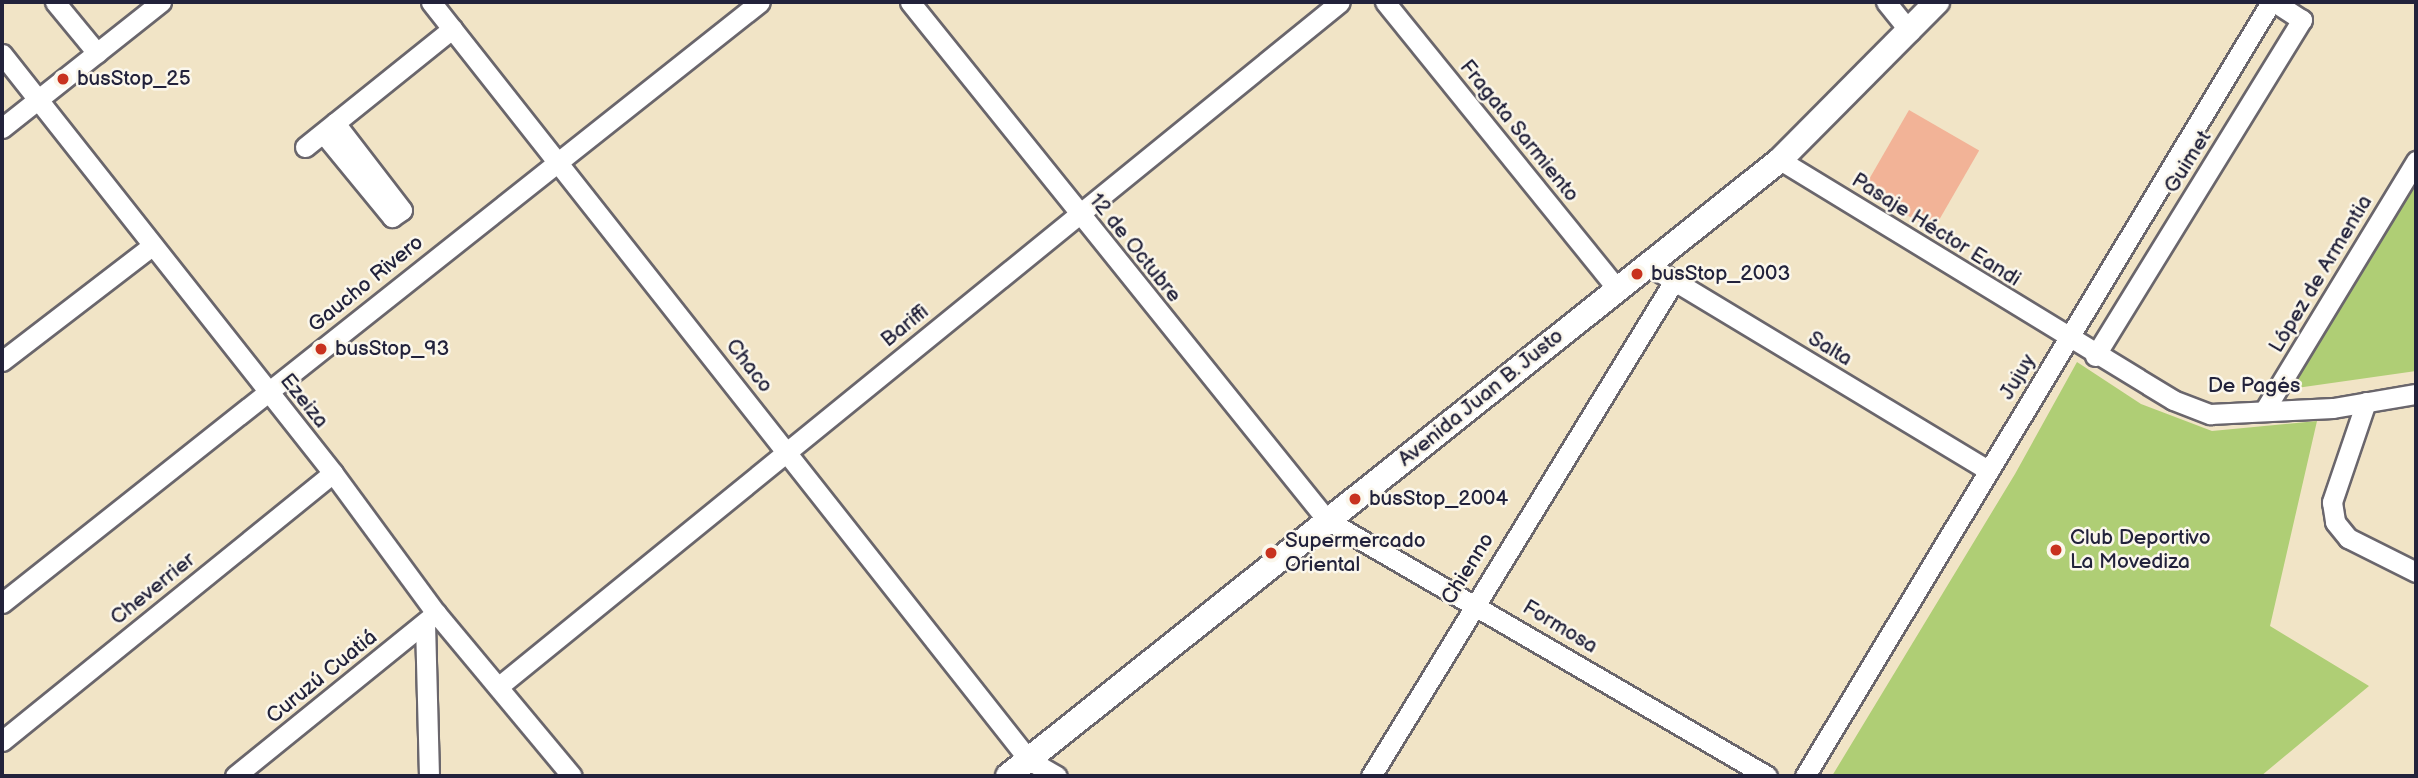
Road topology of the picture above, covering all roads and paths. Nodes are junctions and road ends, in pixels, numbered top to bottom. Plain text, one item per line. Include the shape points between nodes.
1 (55, 2) edge
2 (161, 2) edge
3 (430, 2) edge
4 (760, 2) edge
5 (910, 2) edge
6 (1340, 2) edge
7 (1385, 2) edge
8 (1885, 2) edge
9 (1937, 2) edge
10 (2272, 2) edge
11 (452, 29) junction
12 (1910, 32) junction
13 (97, 53) junction
14 (2, 54) edge
15 (38, 99) junction
16 (2, 128) edge
17 (305, 148) dead end
18 (558, 159) junction
19 (1780, 160) junction
20 (2416, 162) edge
21 (1078, 215) junction
22 (153, 245) junction
23 (1648, 265) junction
24 (1674, 281) junction
25 (1617, 289) junction
26 (2067, 339) junction
27 (2095, 356) junction
28 (2, 361) edge
29 (267, 392) junction
30 (2416, 394) edge
31 (2366, 402) junction
32 (2264, 411) junction
33 (788, 451) junction
34 (1989, 471) junction
35 (333, 473) junction
36 (1327, 520) junction
37 (2416, 572) edge
38 (1474, 602) junction
39 (2, 603) edge
40 (430, 618) junction
41 (498, 687) junction
42 (2, 741) edge
43 (1029, 760) junction
44 (235, 776) edge
45 (429, 776) edge
46 (572, 776) edge
47 (1008, 776) edge
48 (1057, 776) edge
49 (1370, 776) edge
50 (1767, 776) edge
51 (1805, 776) edge

1 - 13 street
2 - 13 street
3 - 11 street, Chaco
4 - 18 street, Gaucho Rivero
5 - 21 street, 12 de Octubre
6 - 21 street, Bariffi
7 - 25 street, Fragata Sarmiento
8 - 12 street
9 - 12 main road, Avenida Juan B. Justo
10 - 26 street, Jujuy
10 - 27 street, Guimet via 2302,20
11 - 17 street
11 - 18 street, Chaco
12 - 19 main road, Avenida Juan B. Justo
13 - 15 street
14 - 15 street, Ezeiza
15 - 16 street
15 - 22 street, Ezeiza
18 - 29 street, Gaucho Rivero
18 - 33 street, Chaco
19 - 23 main road, Avenida Juan B. Justo
19 - 26 street, Pasaje Héctor Eandi
20 - 32 street, López de Armentia
21 - 33 street, Bariffi
21 - 36 street, 12 de Octubre
22 - 28 street
22 - 29 street, Ezeiza
23 - 24 street, Salta
23 - 25 main road, Avenida Juan B. Justo
24 - 34 street, Salta
24 - 38 street, Chienno
25 - 36 main road, Avenida Juan B. Justo
26 - 27 street, De Pagés
26 - 34 street, Jujuy
27 - 32 street, De Pagés via 2174,400 2210,414
29 - 35 street, Ezeiza
29 - 39 street, Gaucho Rivero
30 - 31 street, De Pagés
31 - 32 street, De Pagés
31 - 37 street via 2332,502 2335,522 2348,538
33 - 41 street, Bariffi
33 - 43 street, Chaco
34 - 51 street, Jujuy
35 - 40 street, Ezeiza
35 - 42 street, Cheverrier
36 - 38 street, Formosa
36 - 43 main road, Avenida Juan B. Justo
38 - 49 street, Chienno
38 - 50 street, Formosa
40 - 41 street, Ezeiza
40 - 44 street, Curuzú Cuatiá
40 - 45 street
41 - 46 street, Ezeiza
43 - 47 main road, Avenida Juan B. Justo
43 - 48 street

